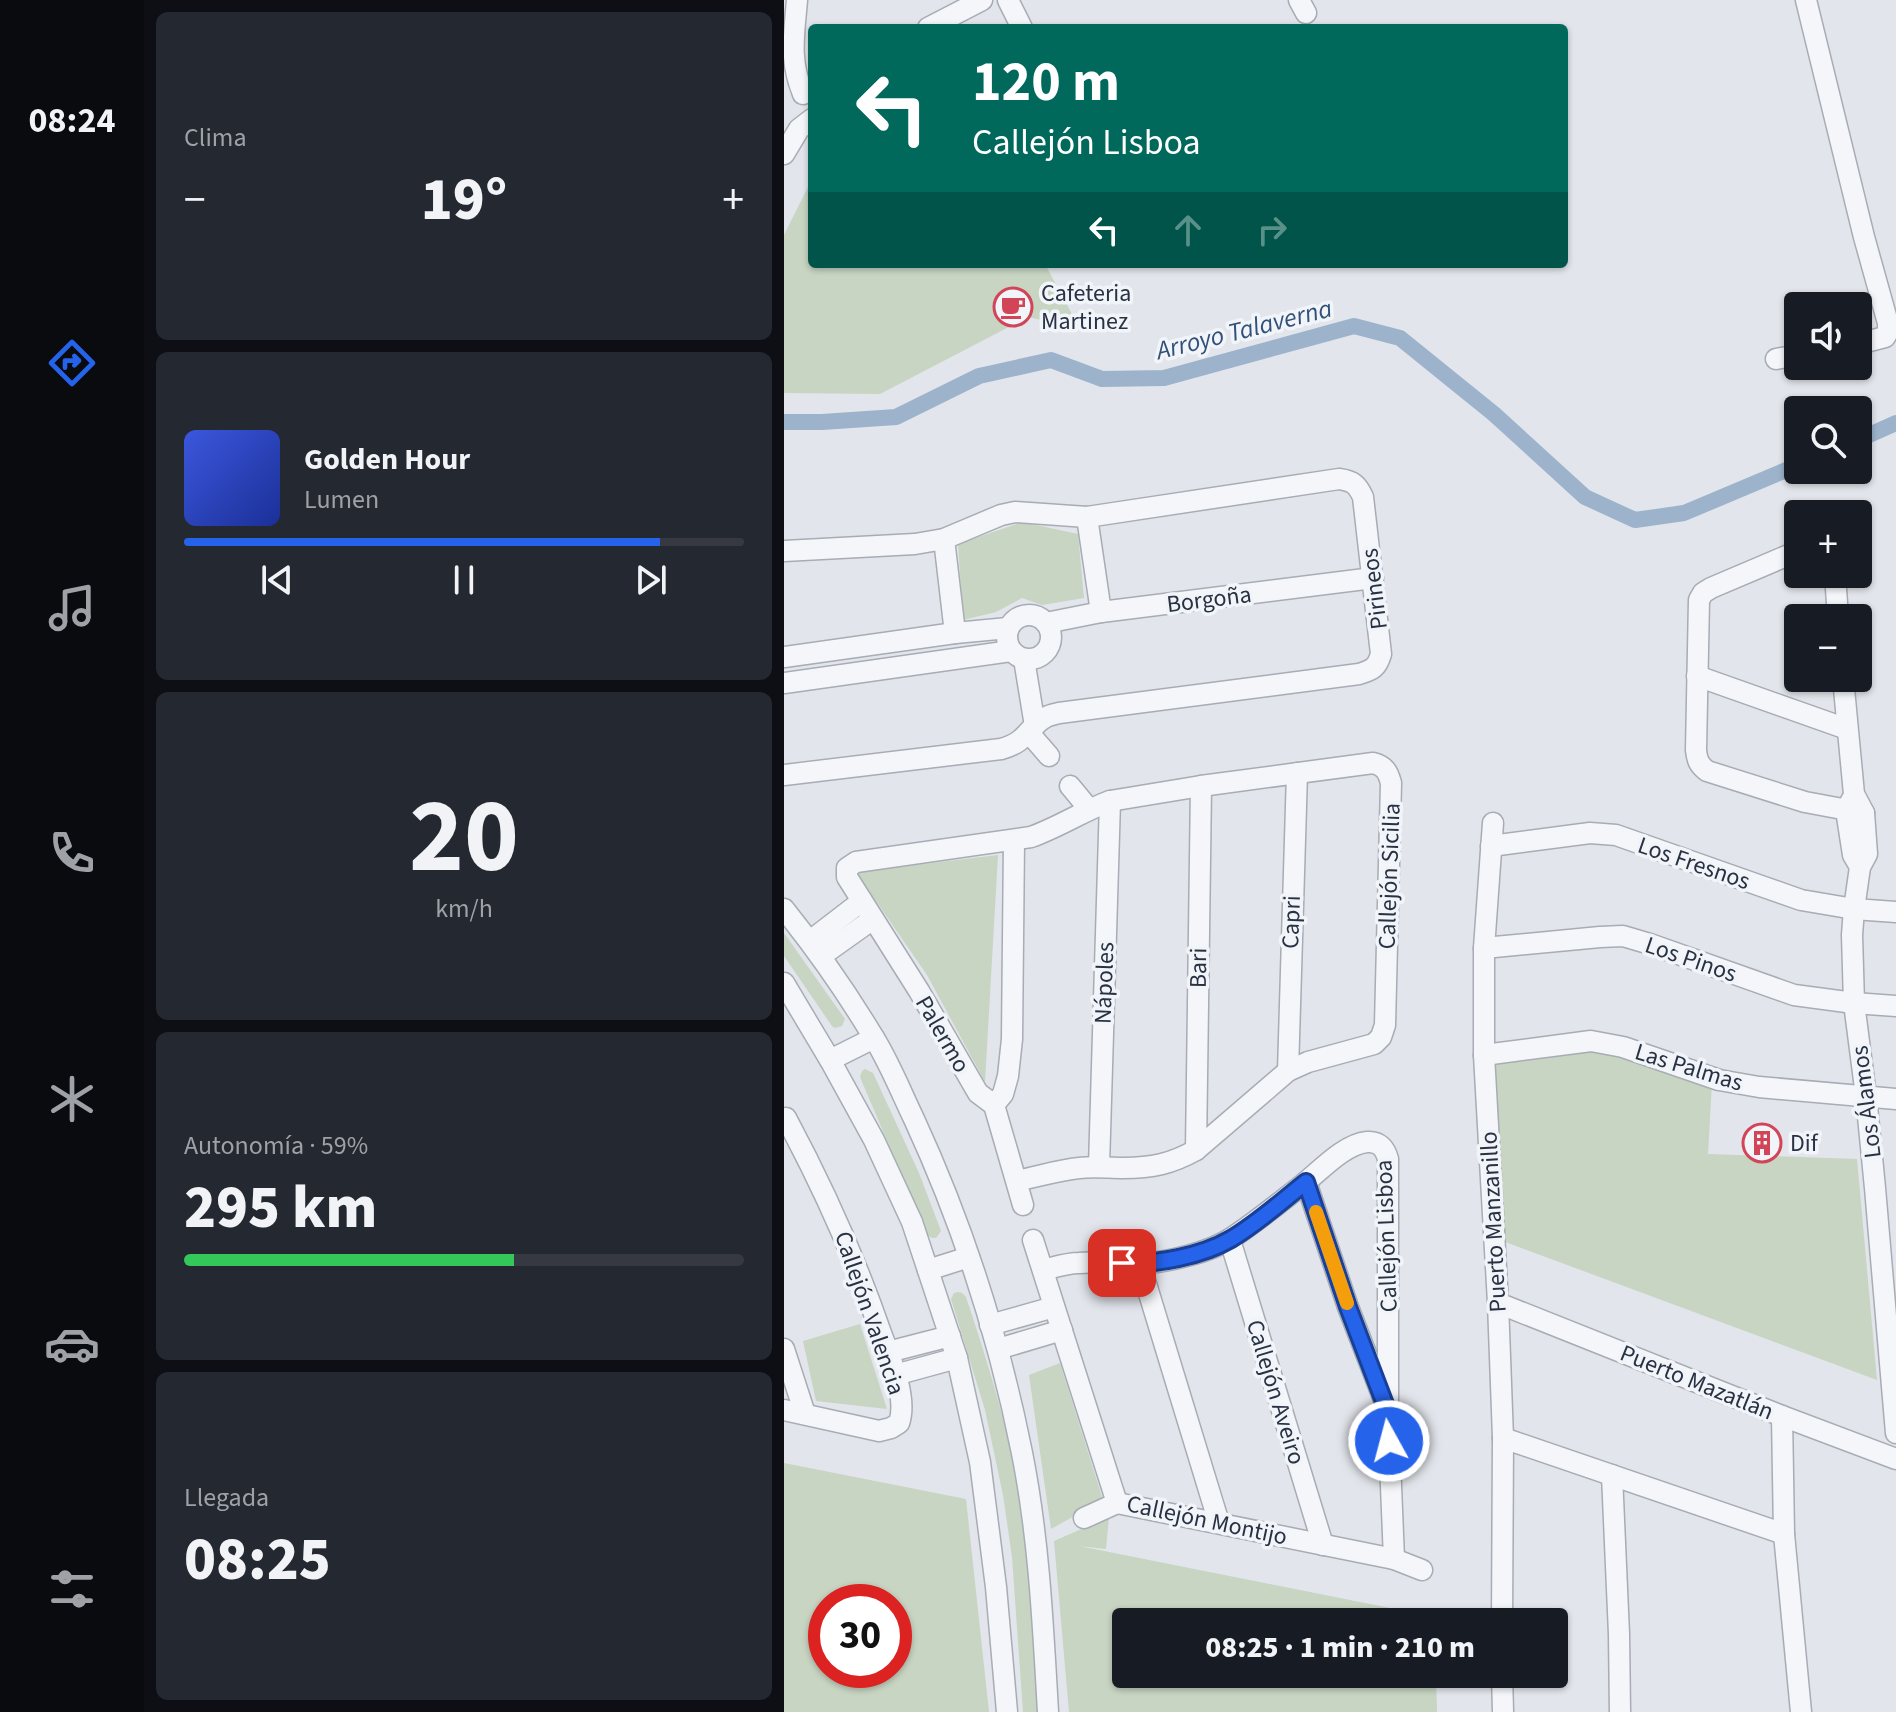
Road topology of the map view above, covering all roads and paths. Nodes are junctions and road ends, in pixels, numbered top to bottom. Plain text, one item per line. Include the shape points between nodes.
1 (797, 0) edge
2 (982, 0) edge
3 (1008, 0) edge
4 (1806, 0) edge
5 (936, 24) edge
6 (1020, 24) edge
7 (808, 92) edge
8 (784, 104) edge
9 (808, 122) edge
10 (784, 154) edge
11 (1872, 340) edge
12 (1784, 358) edge
13 (1776, 359) dead end
14 (1087, 517) junction
15 (944, 539) junction
16 (784, 551) edge
17 (1784, 557) edge
18 (1373, 578) junction
19 (1101, 612) junction
20 (1046, 623) junction
21 (1008, 628) junction
22 (955, 633) junction
23 (1017, 655) junction
24 (784, 657) edge
25 (1697, 676) junction
26 (784, 683) edge
27 (1844, 692) edge
28 (1847, 729) junction
29 (1032, 730) junction
30 (1049, 756) dead end
31 (1297, 773) junction
32 (784, 775) edge
33 (1070, 786) dead end
34 (1201, 786) junction
35 (1110, 801) junction
36 (1855, 805) junction
37 (1089, 809) junction
38 (1493, 823) dead end
39 (1014, 840) junction
40 (1491, 846) junction
41 (847, 868) joint
42 (784, 909) edge
43 (1854, 909) junction
44 (868, 910) junction
45 (1896, 912) edge
46 (815, 948) junction
47 (1484, 948) junction
48 (784, 983) edge
49 (1854, 1003) junction
50 (1896, 1006) edge
51 (874, 1038) junction
52 (1484, 1055) junction
53 (830, 1060) junction
54 (1288, 1071) junction
55 (1866, 1096) junction
56 (1896, 1099) edge
57 (994, 1105) junction
58 (786, 1118) edge
59 (791, 1146) edge
60 (1196, 1150) junction
61 (1099, 1166) junction
62 (1016, 1181) junction
63 (1306, 1182) junction
64 (1886, 1190) edge
65 (1023, 1205) dead end
66 (1033, 1240) dead end
67 (1230, 1240) junction
68 (969, 1257) junction
69 (1140, 1264) junction
70 (928, 1270) junction
71 (1043, 1270) junction
72 (1890, 1287) edge
73 (1498, 1303) junction
74 (1054, 1307) junction
75 (990, 1325) junction
76 (1062, 1330) junction
77 (950, 1336) junction
78 (784, 1349) edge
79 (998, 1349) junction
80 (888, 1352) junction
81 (957, 1358) junction
82 (895, 1375) junction
83 (784, 1410) edge
84 (1388, 1412) junction
85 (805, 1414) junction
86 (1782, 1416) junction
87 (1896, 1433) edge
88 (1503, 1438) junction
89 (1896, 1459) edge
90 (1612, 1475) junction
91 (1117, 1503) junction
92 (1084, 1518) dead end
93 (1219, 1523) junction
94 (1784, 1534) junction
95 (1323, 1545) junction
96 (1394, 1559) junction
97 (1422, 1570) dead end
98 (1502, 1608) edge
99 (1502, 1688) edge
100 (1007, 1712) edge
101 (1048, 1712) edge
102 (1503, 1712) edge
103 (1620, 1712) edge
104 (1801, 1712) edge

1 - 7 street via 792,54 796,77
2 - 5 street
3 - 6 street
4 - 11 street via 1888,323 1885,337
7 - 8 street
9 - 10 street
12 - 13 street
14 - 15 street, Pirineos via 1015,512
14 - 18 street, Pirineos via 1351,481 1363,497
14 - 19 street
15 - 16 street, Pirineos
15 - 22 street
17 - 25 street via 1703,593 1697,611
18 - 19 street, Borgoña
18 - 29 street, Pirineos via 1381,654 1372,670 1059,713
19 - 20 street, Borgoña
20 - 21 street via 1026,615
20 - 23 street via 1052,636 1048,649 1038,658
21 - 22 street
21 - 23 street via 1007,643
22 - 24 street
23 - 26 street
23 - 29 street
25 - 28 street
25 - 36 street via 1697,760 1707,771 1805,802
27 - 28 street
28 - 36 street
29 - 30 street
29 - 32 street, Pirineos via 1001,749
31 - 34 street, Callejón Sicilia
31 - 54 street, Capri
31 - 54 street, Callejón Sicilia via 1373,763 1388,773 1385,1025 1374,1044
33 - 37 street
34 - 35 street, Callejón Sicilia
34 - 60 street, Bari
35 - 37 street, Callejón Sicilia
35 - 61 street, Nápoles
36 - 43 street, Los Álamos via 1853,855 1860,867
37 - 39 street, Callejón Sicilia via 1052,830
38 - 40 street, Puerto Manzanillo
39 - 41 street, Callejón Sicilia via 856,862
39 - 57 street via 1012,1039 1008,1076
40 - 43 street, Los Fresnos via 1590,833 1616,835 1801,900
40 - 47 street, Puerto Manzanillo
41 - 44 street, Palermo via 847,877
42 - 46 street
43 - 45 street, Los Fresnos
43 - 49 street, Los Álamos
44 - 46 street
44 - 57 street, Palermo via 978,1093
46 - 51 street
47 - 49 street, Los Pinos via 1623,936 1794,995
47 - 52 street, Puerto Manzanillo
48 - 53 street
49 - 50 street, Los Pinos
49 - 55 street, Los Álamos
51 - 53 street
51 - 68 street via 925,1143
52 - 55 street, Las Palmas via 1591,1041 1719,1080
52 - 73 street, Puerto Manzanillo
53 - 70 street via 874,1140
54 - 60 street, Callejón Sicilia
55 - 56 street, Las Palmas
55 - 64 street, Los Álamos
57 - 62 street, Palermo
58 - 59 street, Callejón Valencia
59 - 80 street, Callejón Valencia via 841,1226
60 - 61 street, Callejón Sicilia via 1155,1167
61 - 62 street, Callejón Sicilia
62 - 65 street, Palermo
63 - 67 street, Callejón Lisboa
63 - 84 street
63 - 84 street, Callejón Lisboa via 1359,1144 1379,1144 1386,1151
64 - 72 street, Los Álamos
66 - 71 street, Callejón Montijo
67 - 69 street, Callejón Lisboa
67 - 95 street, Callejón Aveiro
68 - 70 street
68 - 75 street
69 - 71 street, Callejón Lisboa via 1105,1261
69 - 93 street
70 - 77 street
71 - 74 street, Callejón Montijo
72 - 87 street, Los Álamos
73 - 86 street, Puerto Mazatlán
73 - 88 street, Puerto Manzanillo
74 - 75 street
74 - 76 street, Callejón Montijo
75 - 79 street
76 - 79 street
76 - 91 street, Callejón Montijo
77 - 80 street
77 - 81 street
78 - 85 street
79 - 101 street via 1023,1455 1041,1584
80 - 82 street, Callejón Valencia
81 - 82 street
81 - 100 street via 980,1462
82 - 85 street, Callejón Valencia via 902,1412 891,1428 879,1431
83 - 85 street, Callejón Valencia
84 - 96 street, Callejón Lisboa
86 - 89 street, Puerto Mazatlán
86 - 94 street
88 - 90 street
88 - 98 street, Puerto Manzanillo
90 - 94 street
90 - 103 street
91 - 92 street
91 - 93 street, Callejón Montijo
93 - 95 street, Callejón Montijo
94 - 104 street
95 - 96 street, Callejón Montijo
96 - 97 street, Callejón Montijo
99 - 102 street

